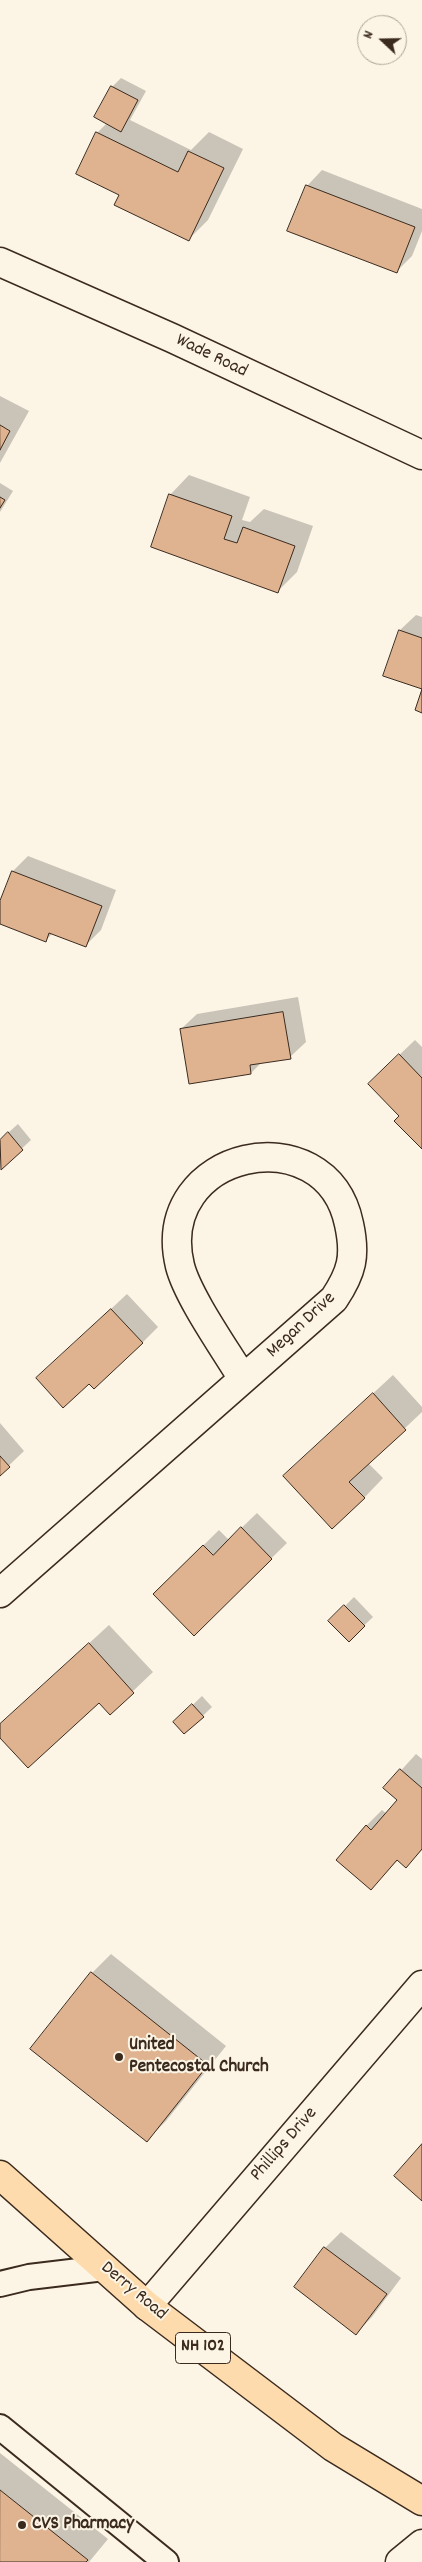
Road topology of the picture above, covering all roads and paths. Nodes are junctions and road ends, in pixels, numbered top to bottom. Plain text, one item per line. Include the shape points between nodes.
1 (0, 262) edge
2 (422, 455) edge
3 (243, 1379) junction
4 (0, 1593) edge
5 (422, 1985) edge
6 (0, 2175) edge
7 (104, 2268) junction
8 (0, 2284) edge
9 (147, 2306) junction
10 (0, 2427) edge
11 (422, 2501) edge
12 (422, 2544) edge
13 (166, 2562) edge
14 (400, 2562) edge

1 - 2 street, Wade Road
3 - 3 street, Megan Drive via 181,1267 177,1244 180,1216 192,1193 213,1173 238,1160 264,1156 289,1159 314,1171 335,1188 347,1214 353,1244 348,1277 334,1299
3 - 4 street, Megan Drive
5 - 9 street, Phillips Drive
6 - 7 main road, Derry Road / NH 102
7 - 8 lane via 29,2277
7 - 9 main road, Derry Road / NH 102
9 - 11 main road, Derry Road / NH 102 via 333,2446
10 - 13 lane
12 - 14 street

